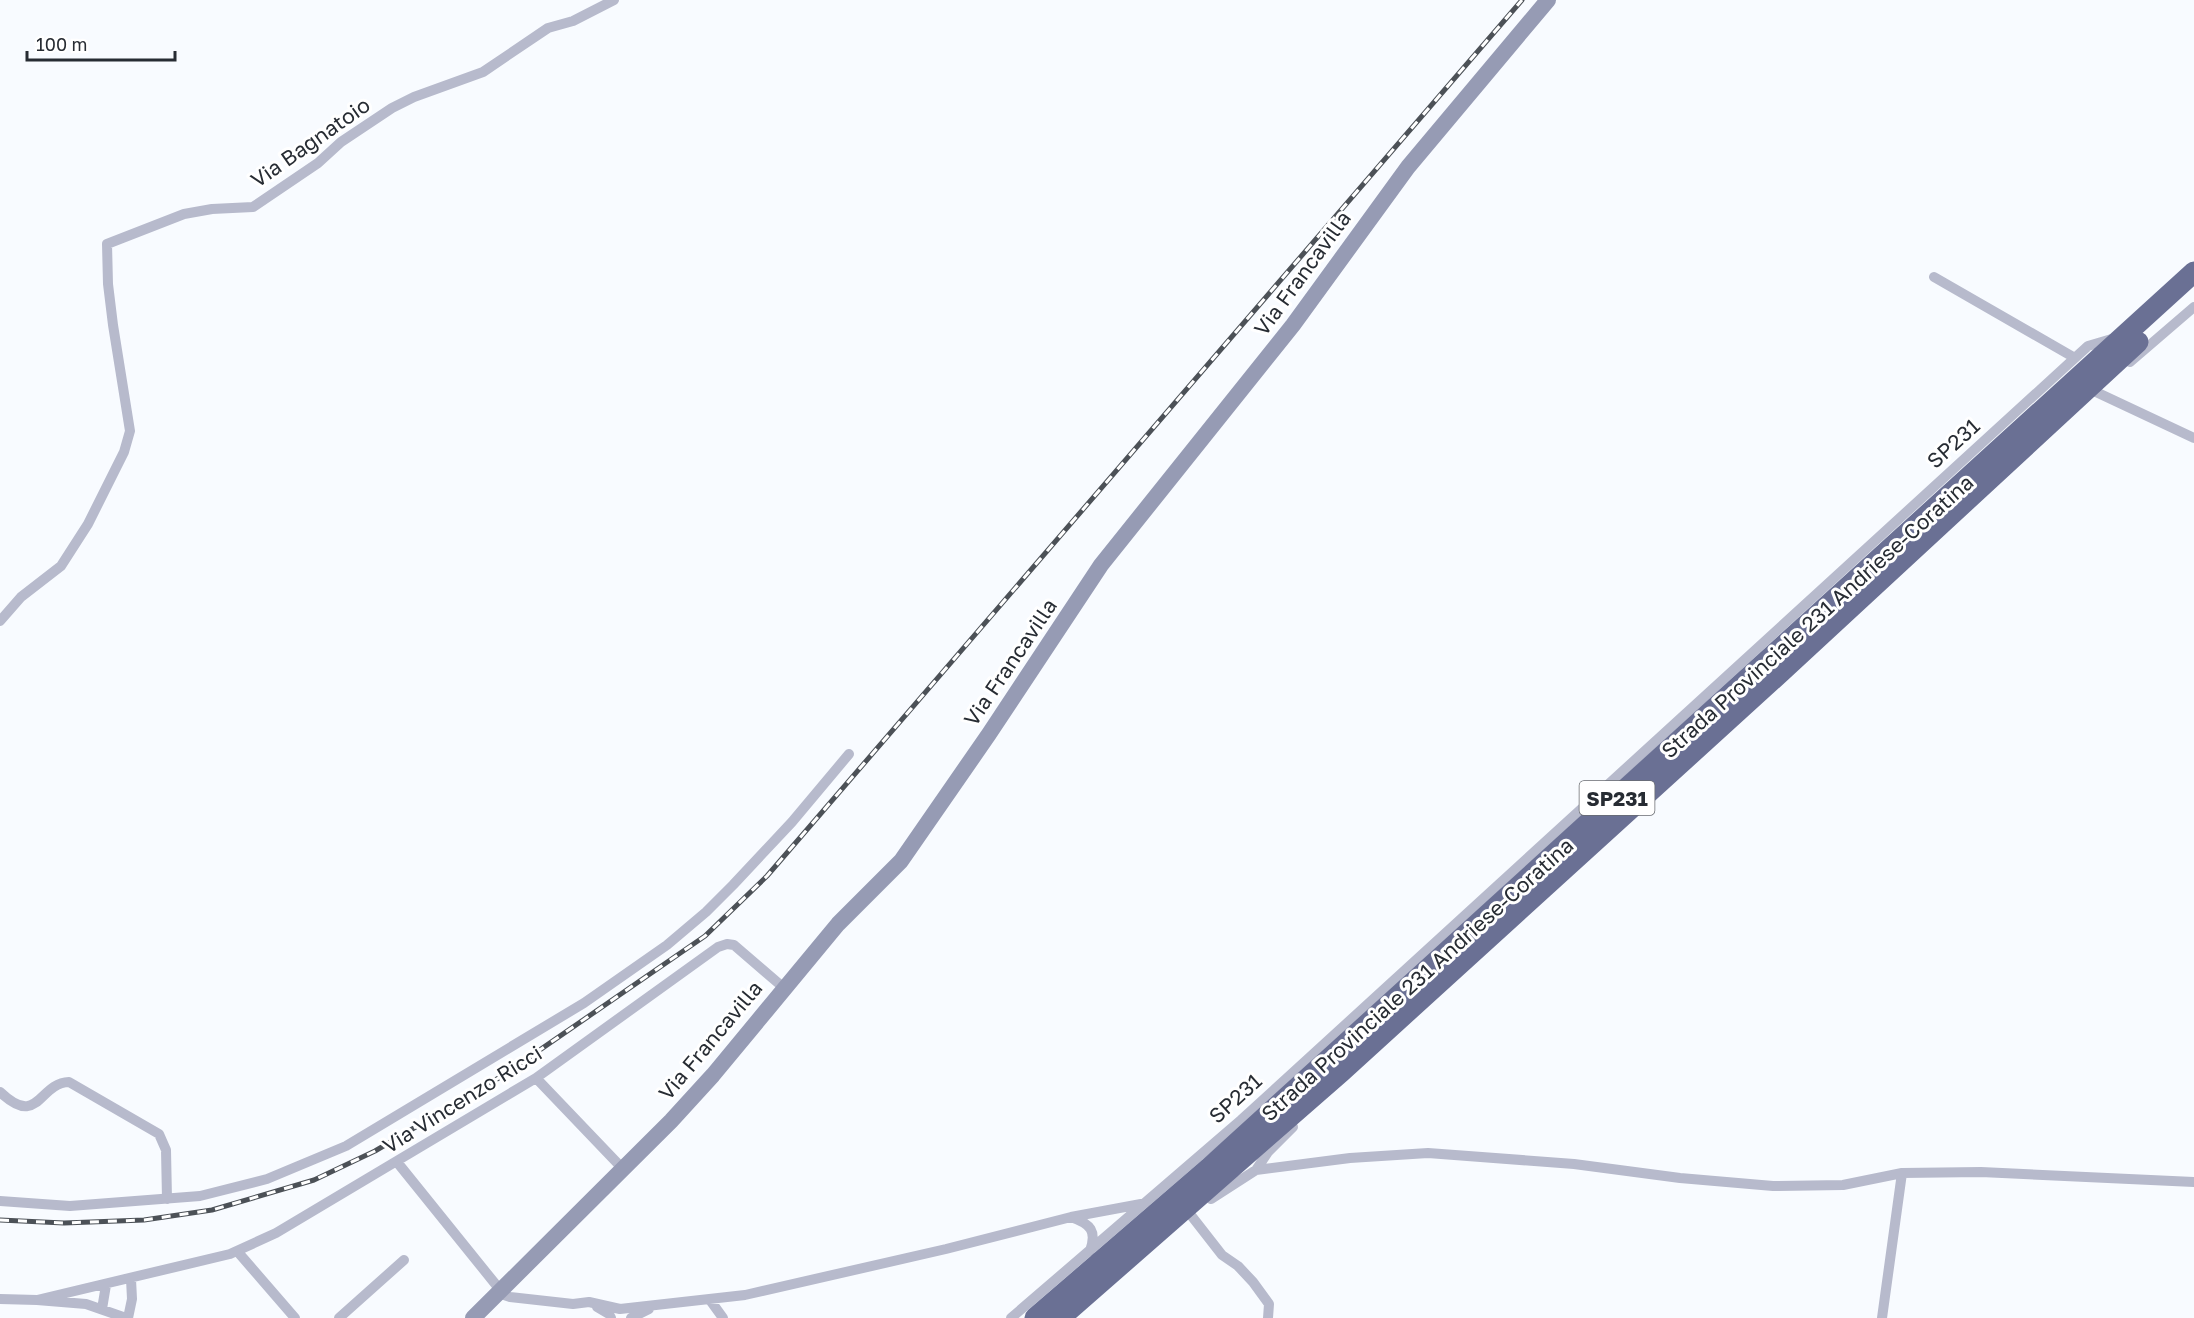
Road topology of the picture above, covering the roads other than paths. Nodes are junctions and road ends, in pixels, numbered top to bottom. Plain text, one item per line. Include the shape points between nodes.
1 (614, 0) edge
2 (1548, 0) edge
3 (2194, 272) edge
4 (1934, 277) dead end
5 (2194, 288) edge
6 (2194, 307) edge
7 (2127, 334) junction
8 (2075, 358) junction
9 (2096, 392) junction
10 (2194, 438) edge
11 (0, 621) edge
12 (849, 754) dead end
13 (784, 988) junction
14 (536, 1078) junction
15 (0, 1092) edge
16 (397, 1162) junction
17 (623, 1169) junction
18 (1256, 1170) junction
19 (1902, 1173) junction
20 (2194, 1182) edge
21 (167, 1199) junction
22 (0, 1201) edge
23 (1143, 1203) junction
24 (1190, 1214) junction
25 (1071, 1217) junction
26 (237, 1251) junction
27 (1090, 1251) junction
28 (1132, 1257) junction
29 (405, 1260) dead end
30 (131, 1279) junction
31 (106, 1285) junction
32 (499, 1292) junction
33 (0, 1299) edge
34 (37, 1300) junction
35 (710, 1300) junction
36 (589, 1302) junction
37 (657, 1305) junction
38 (102, 1309) junction
39 (127, 1318) edge
40 (295, 1318) edge
41 (339, 1318) edge
42 (473, 1318) edge
43 (610, 1318) edge
44 (631, 1318) edge
45 (723, 1318) edge
46 (1011, 1318) edge
47 (1035, 1318) edge
48 (1060, 1318) edge
49 (1268, 1318) edge
50 (1882, 1318) edge

1 - 11 street, Via Bagnatoio via 573,21 548,28 483,72 392,108 253,207 184,214 107,244 113,325 130,431 124,452 88,524 61,566 21,597
2 - 13 street, Via Francavilla via 1408,167 1293,326 1101,564 901,861 838,924
3 - 7 highway, Strada Provinciale 231 Andriese-Coratina / SP231
4 - 8 street
5 - 28 highway, Strada Provinciale 231 Andriese-Coratina / SP231 via 2108,372 1772,680
6 - 9 street
7 - 8 street, SP231 via 2088,346
7 - 47 highway, Strada Provinciale 231 Andriese-Coratina / SP231 via 1218,1160
8 - 23 street, SP231 via 1241,1120
9 - 10 street
9 - 18 street via 1300,1120
12 - 21 street via 792,822 706,912 667,945 584,1003 346,1146 267,1179 200,1196
13 - 14 street, Via Vincenzo Ricci via 734,945 718,947
13 - 17 street, Via Francavilla via 713,1075
14 - 16 street, Via Vincenzo Ricci
14 - 17 street
15 - 21 street via 14,1104 28,1106 57,1084 69,1082 159,1134 166,1150
16 - 26 street, Via Vincenzo Ricci via 276,1233
16 - 32 street
17 - 32 street, Via Francavilla
18 - 19 street via 1428,1153 1773,1186 1843,1185
18 - 24 street
19 - 20 street via 1981,1172
19 - 50 street
21 - 22 street via 70,1206
23 - 25 street
23 - 27 street, SP231
24 - 28 street
24 - 49 street via 1222,1255 1254,1282 1269,1304
25 - 27 street via 1086,1222 1091,1230 1094,1239
25 - 35 street via 828,1278
26 - 30 street, Via Vincenzo Ricci
26 - 40 street
27 - 46 street, SP231
28 - 48 highway, Strada Provinciale 231 Andriese-Coratina / SP231
29 - 41 street
30 - 31 street, Via Vincenzo Ricci
30 - 39 street via 132,1299
31 - 34 street, Via Vincenzo Ricci
31 - 38 street
32 - 36 street via 510,1297 573,1304
32 - 42 street, Via Francavilla
33 - 34 street
34 - 38 street
35 - 37 street
35 - 45 street
36 - 37 street via 620,1309
36 - 43 street
37 - 44 street
38 - 39 street

